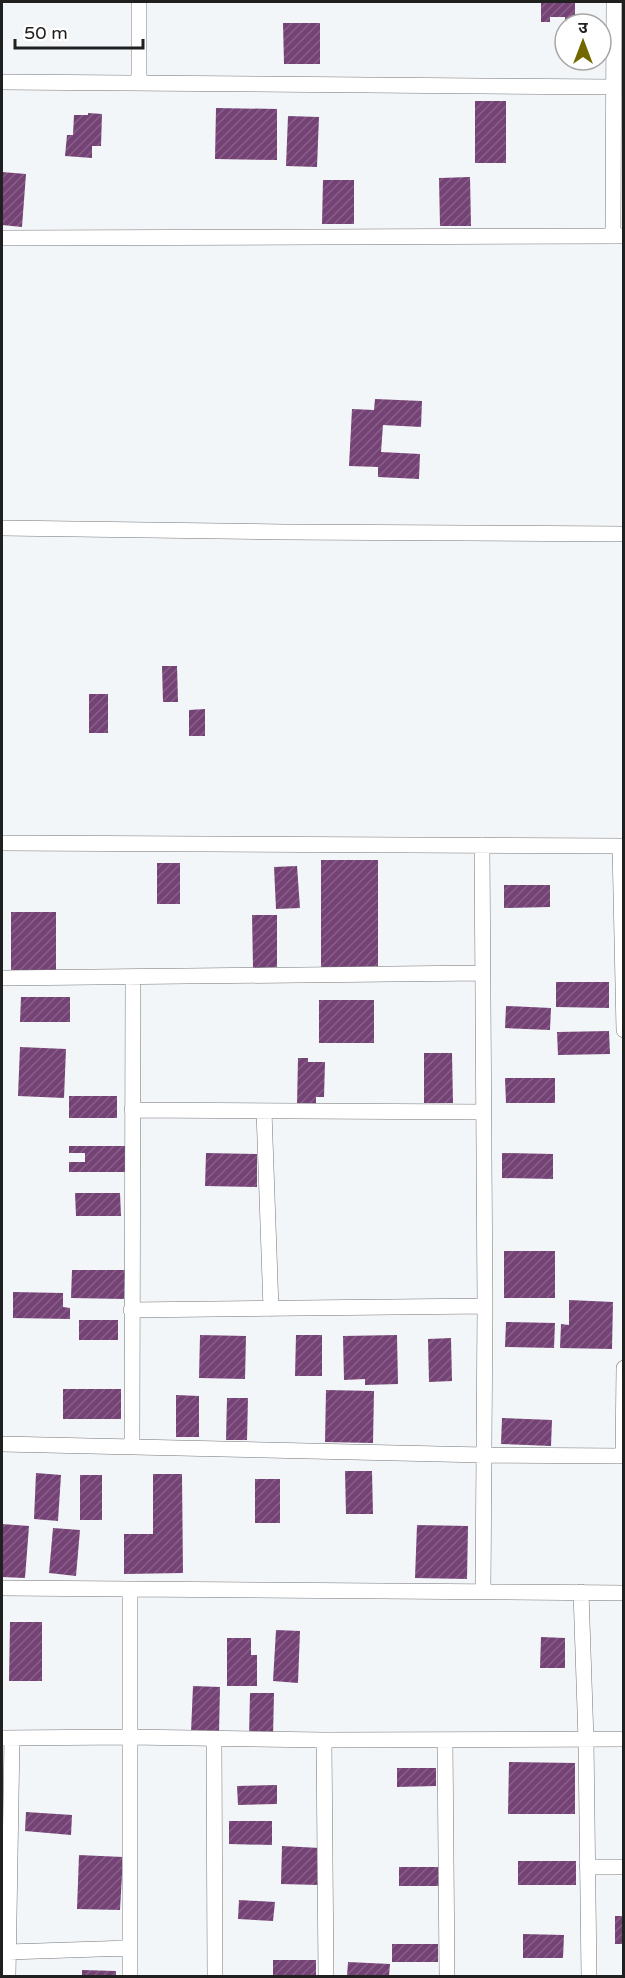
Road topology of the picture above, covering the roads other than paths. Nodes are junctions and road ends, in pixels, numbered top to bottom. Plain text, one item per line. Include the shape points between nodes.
1 (139, 2) edge
2 (614, 2) edge
3 (2, 82) edge
4 (139, 82) junction
5 (614, 87) junction
6 (618, 236) edge
7 (2, 238) edge
8 (2, 528) edge
9 (624, 534) edge
10 (2, 843) edge
11 (482, 845) junction
12 (622, 846) edge
13 (483, 973) junction
14 (2, 978) edge
15 (133, 978) junction
16 (624, 1029) edge
17 (132, 1110) junction
18 (264, 1111) junction
19 (484, 1112) junction
20 (485, 1306) junction
21 (271, 1309) junction
22 (131, 1310) junction
23 (624, 1368) edge
24 (2, 1444) edge
25 (132, 1447) junction
26 (484, 1455) junction
27 (623, 1456) edge
28 (2, 1588) edge
29 (130, 1590) junction
30 (483, 1592) junction
31 (581, 1592) junction
32 (624, 1593) edge
33 (130, 1737) junction
34 (7, 1738) edge
35 (624, 1739) edge
36 (214, 1740) junction
37 (324, 1740) junction
38 (445, 1740) junction
39 (586, 1740) junction
40 (587, 1867) junction
41 (624, 1867) edge
42 (130, 1948) junction
43 (8, 1952) junction
44 (8, 1977) edge
45 (130, 1977) edge
46 (215, 1977) edge
47 (326, 1977) edge
48 (447, 1977) edge
49 (589, 1977) edge

1 - 4 street
2 - 5 street
3 - 4 street
4 - 5 street
5 - 6 street
6 - 7 street
8 - 9 street
10 - 11 street
11 - 12 street
11 - 13 street
12 - 16 street
13 - 15 street
13 - 19 street
14 - 15 street
15 - 17 street
17 - 18 street
17 - 22 street
18 - 19 street
18 - 21 street
19 - 20 street
20 - 21 street
20 - 26 street
21 - 22 street
22 - 25 street
23 - 27 street
24 - 25 street
25 - 26 street
26 - 27 street
26 - 30 street
28 - 29 street
29 - 30 street
29 - 33 street
30 - 31 street
31 - 32 street
31 - 39 street
33 - 34 street
33 - 36 street
33 - 42 street
34 - 43 street
35 - 39 street
36 - 37 street
36 - 46 street
37 - 38 street
37 - 47 street
38 - 39 street
38 - 48 street
39 - 40 street
40 - 41 street
40 - 49 street
42 - 43 street
42 - 45 street
43 - 44 street

